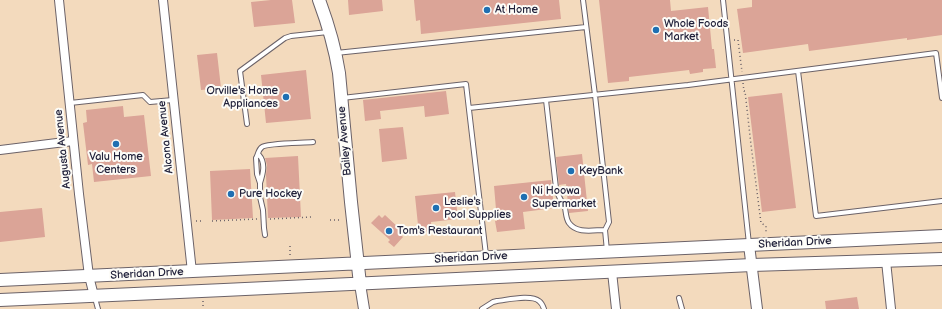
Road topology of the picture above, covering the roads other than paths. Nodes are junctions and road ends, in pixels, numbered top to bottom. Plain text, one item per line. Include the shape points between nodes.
1 (59, 0) edge
2 (163, 0) edge
3 (319, 0) edge
4 (583, 0) edge
5 (723, 0) edge
6 (586, 27) junction
7 (330, 31) junction
8 (942, 52) edge
9 (336, 53) junction
10 (936, 53) junction
11 (798, 71) junction
12 (732, 80) junction
13 (595, 95) junction
14 (342, 98) junction
15 (942, 98) edge
16 (173, 100) junction
17 (546, 100) junction
18 (70, 103) junction
19 (469, 108) junction
20 (247, 124) dead end
21 (74, 142) junction
22 (313, 142) dead end
23 (0, 150) edge
24 (259, 154) junction
25 (260, 183) junction
26 (942, 201) edge
27 (605, 230) junction
28 (265, 235) dead end
29 (942, 236) edge
30 (749, 245) junction
31 (607, 252) junction
32 (486, 258) junction
33 (942, 259) edge
34 (886, 261) junction
35 (357, 264) junction
36 (752, 265) junction
37 (192, 272) junction
38 (612, 272) junction
39 (89, 276) junction
40 (0, 280) edge
41 (360, 284) junction
42 (94, 296) junction
43 (679, 298) dead end
44 (0, 300) edge
45 (98, 309) edge
46 (364, 309) edge
47 (482, 309) edge
48 (544, 309) edge
49 (616, 309) edge
50 (682, 309) edge
51 (757, 309) edge
52 (891, 309) edge

1 - 18 street, Augusta Avenue
2 - 16 street, Alcona Avenue
3 - 7 main road, Bailey Avenue
4 - 6 lane
5 - 12 lane
6 - 9 lane
6 - 13 lane
7 - 9 main road, Bailey Avenue
7 - 20 lane via 285,38 240,71
8 - 10 lane
9 - 14 main road, Bailey Avenue
10 - 11 lane
10 - 15 lane
11 - 12 lane
11 - 26 lane via 816,216
12 - 13 lane
12 - 30 lane
13 - 17 lane
13 - 27 lane via 608,222
14 - 19 lane via 466,84
14 - 35 main road, Bailey Avenue
16 - 18 lane via 150,102 143,95
16 - 37 street, Alcona Avenue
17 - 19 lane
17 - 27 lane via 556,188 567,219 578,230
18 - 21 street, Augusta Avenue
19 - 32 lane
21 - 23 street
21 - 39 street, Augusta Avenue
22 - 24 lane via 265,145 259,150
24 - 25 lane via 256,158
24 - 25 lane via 263,162
25 - 28 lane
27 - 31 lane
29 - 30 main road, Sheridan Drive
30 - 31 main road, Sheridan Drive
30 - 36 street
31 - 32 main road, Sheridan Drive
32 - 35 main road, Sheridan Drive
33 - 34 main road, Sheridan Drive
34 - 36 main road, Sheridan Drive
34 - 52 street
35 - 37 main road, Sheridan Drive
35 - 41 main road, Bailey Avenue
36 - 38 main road, Sheridan Drive
36 - 51 street
37 - 39 main road, Sheridan Drive
38 - 41 main road, Sheridan Drive
38 - 49 street
39 - 40 main road, Sheridan Drive
39 - 42 street, Augusta Avenue
41 - 42 main road, Sheridan Drive
41 - 46 street
42 - 44 main road, Sheridan Drive
42 - 45 lane
43 - 50 lane
47 - 48 lane via 497,301 528,298 538,300

